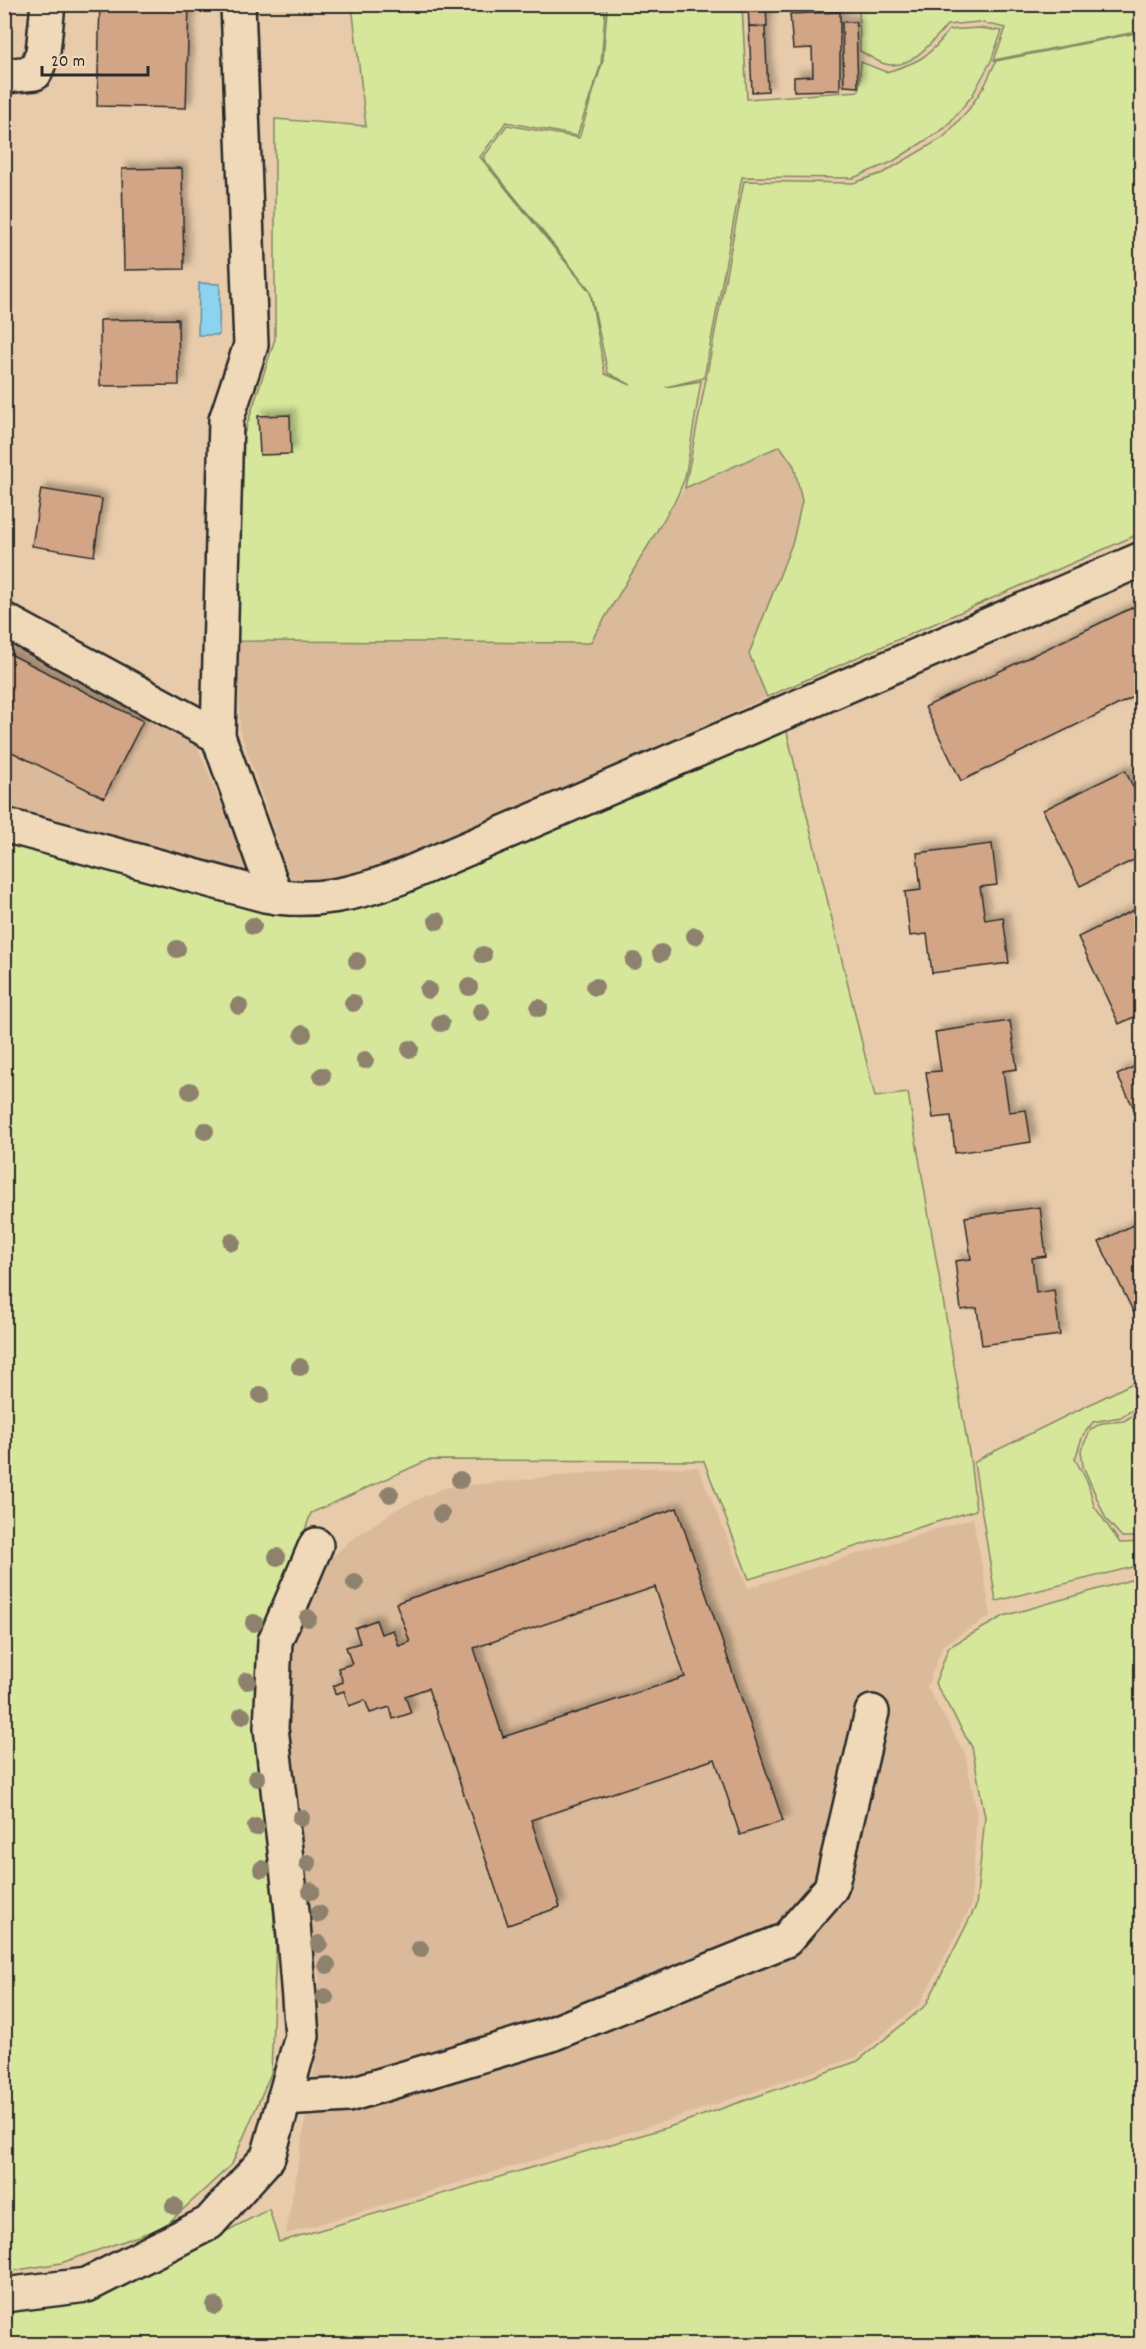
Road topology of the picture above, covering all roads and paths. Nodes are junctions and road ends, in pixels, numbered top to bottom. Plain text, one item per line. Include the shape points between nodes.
1 (48, 4) edge
2 (238, 4) edge
3 (4, 76) edge
4 (1142, 558) edge
5 (4, 620) edge
6 (218, 736) junction
7 (4, 825) edge
8 (276, 897) junction
9 (316, 1545) dead end
10 (872, 1712) dead end
11 (284, 2099) junction
12 (4, 2295) edge

1 - 3 lane via 43,52 35,73
2 - 6 lane via 251,345 226,420
4 - 8 lane via 401,877 346,894 311,899
5 - 6 lane
6 - 8 lane
7 - 8 lane
9 - 11 lane via 275,1641 271,1728 302,2036
10 - 11 lane via 831,1888 786,1940 549,2035 348,2096
11 - 12 lane via 268,2157 209,2223 87,2285

